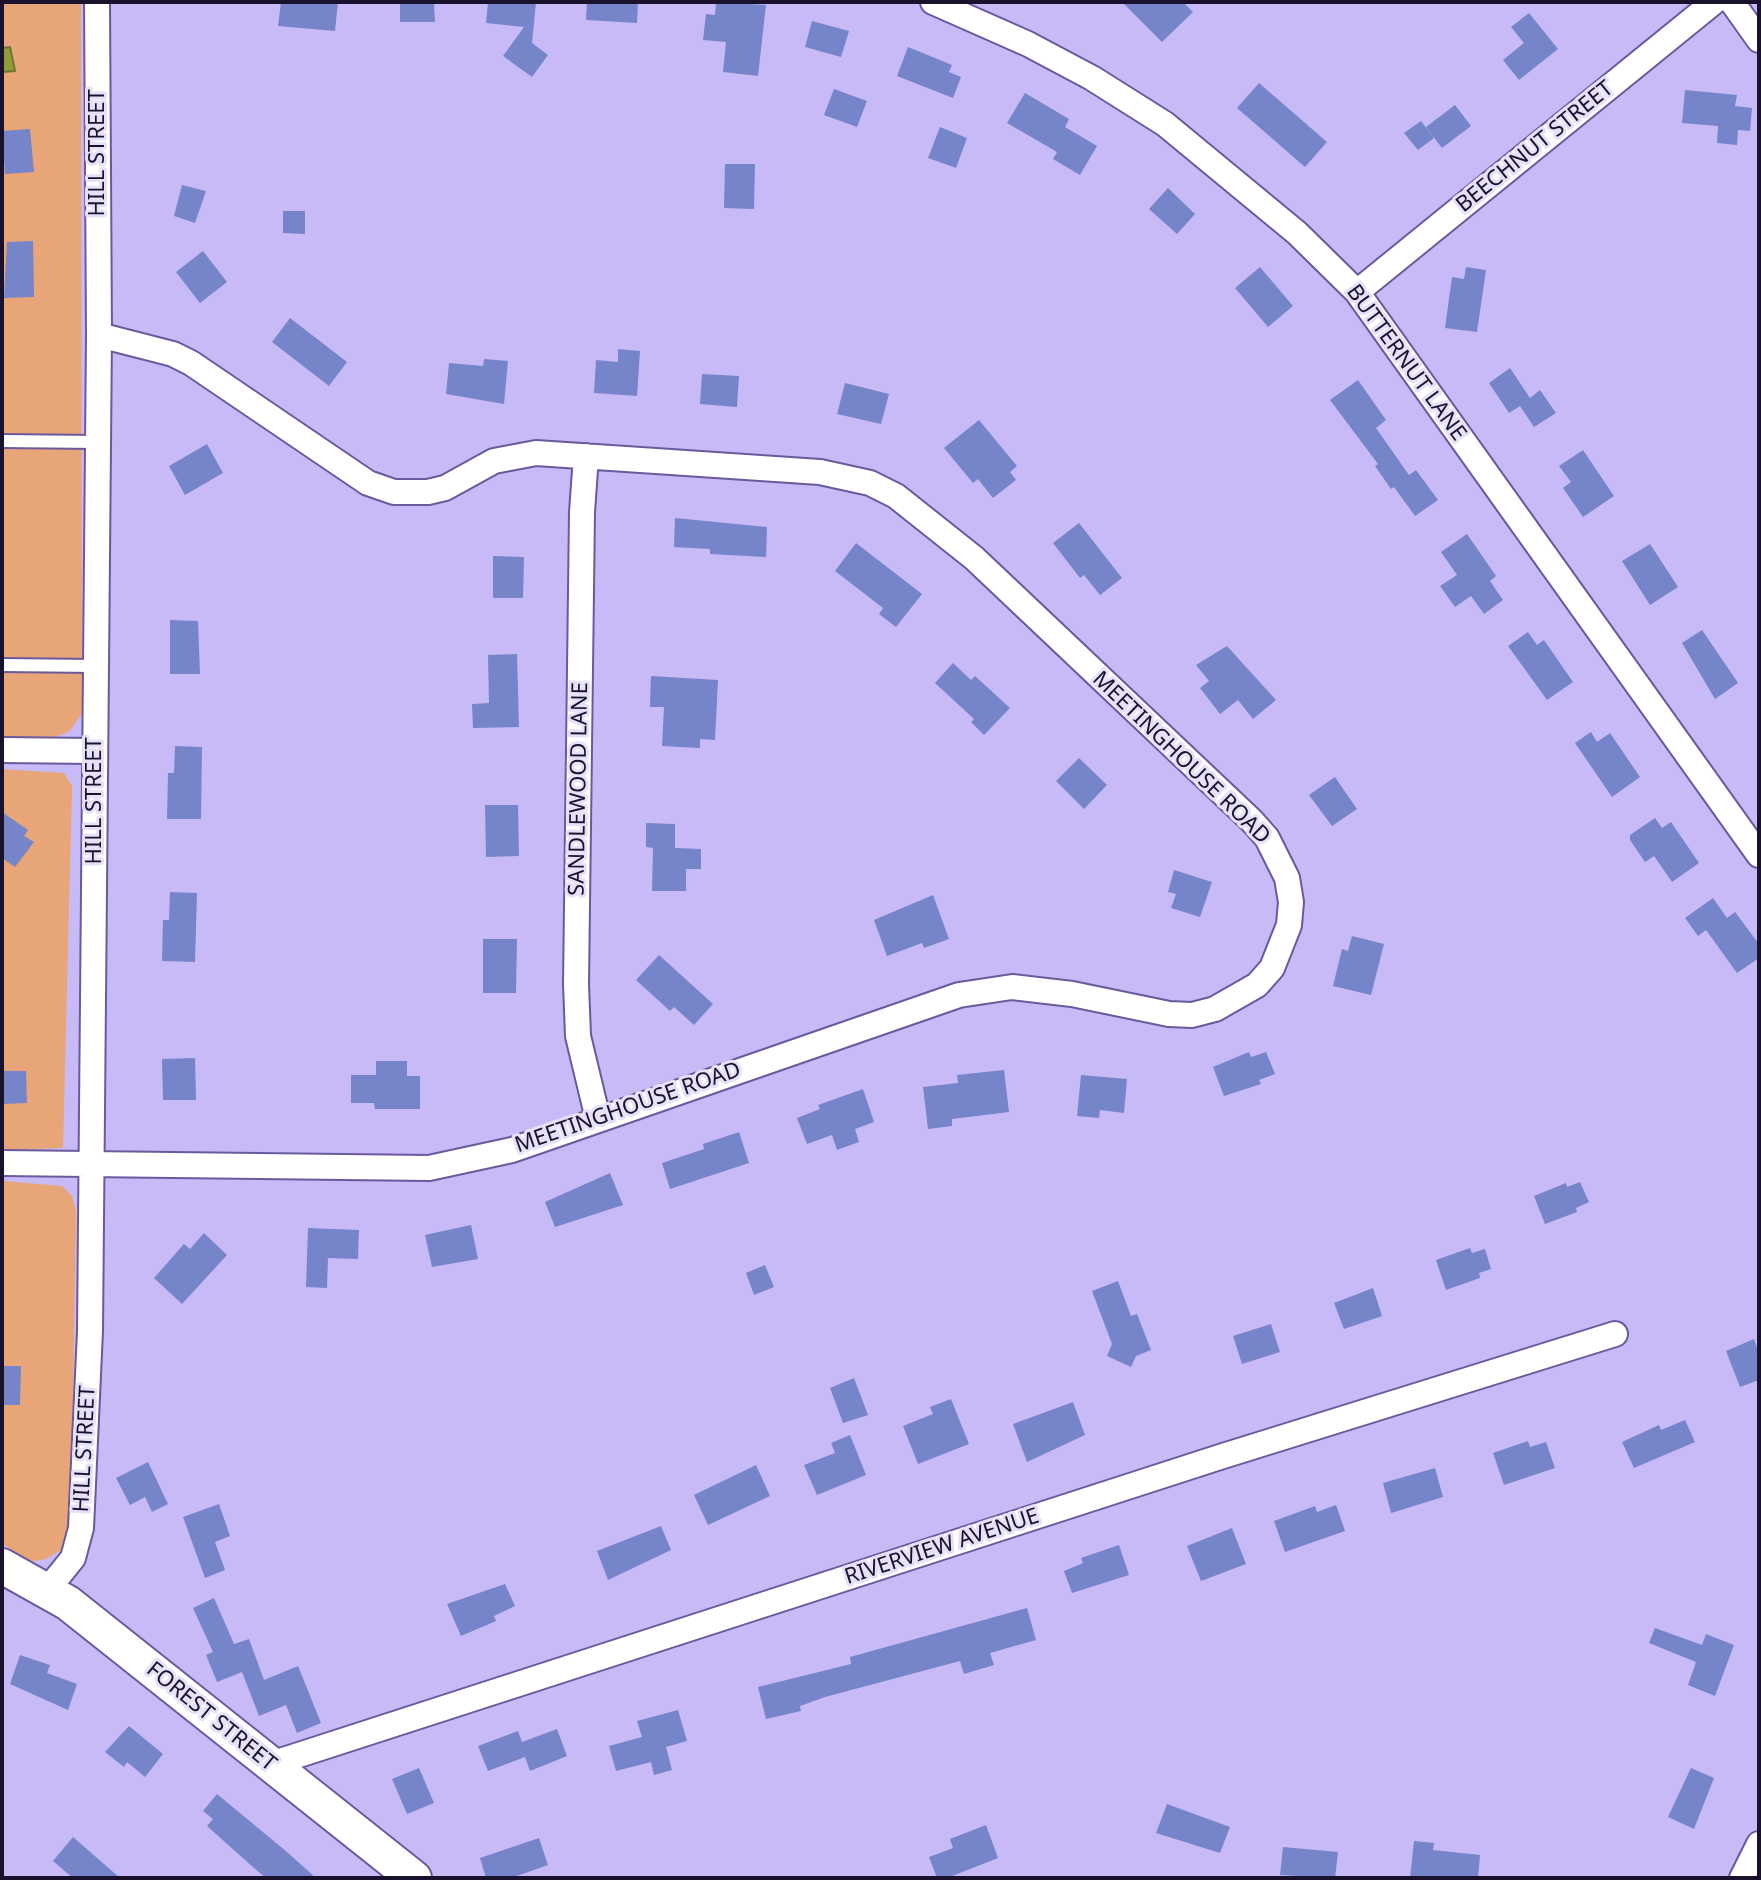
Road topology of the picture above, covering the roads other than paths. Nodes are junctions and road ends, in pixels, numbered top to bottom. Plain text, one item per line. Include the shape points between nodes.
1 (97, 2) edge
2 (933, 2) edge
3 (1714, 2) edge
4 (1732, 2) edge
5 (1759, 40) edge
6 (1357, 292) junction
7 (99, 335) junction
8 (2, 441) edge
9 (98, 442) junction
10 (586, 456) junction
11 (2, 665) edge
12 (96, 666) junction
13 (2, 750) edge
14 (95, 751) junction
15 (1759, 855) edge
16 (598, 1119) junction
17 (2, 1163) edge
18 (92, 1163) junction
19 (1615, 1334) dead end
20 (2, 1566) edge
21 (48, 1589) junction
22 (271, 1764) junction
23 (1759, 1844) edge
24 (414, 1878) edge
25 (1742, 1878) edge

1 - 7 street, HILL STREET
2 - 6 street, BUTTERNUT LANE via 1028,44 1165,124 1297,233
3 - 6 street, BEECHNUT STREET
4 - 5 street
6 - 15 street, BUTTERNUT LANE
7 - 9 street, HILL STREET
7 - 10 street, MEETINGHOUSE ROAD via 191,363 380,489 409,494 445,488 513,455
8 - 9 lane
9 - 12 street, HILL STREET
10 - 16 street, SANDLEWOOD LANE via 576,984 578,1036
10 - 16 street, MEETINGHOUSE ROAD via 830,473 896,496 974,558 1252,821 1279,859 1291,902 1289,925 1272,968 1257,985 1215,1009 1169,1014 1012,987 959,995
11 - 12 lane
12 - 14 street, HILL STREET
13 - 14 street
14 - 18 street, HILL STREET
16 - 18 street, MEETINGHOUSE ROAD via 512,1150 429,1168
17 - 18 street, MEETINGHOUSE ROAD
18 - 21 street, HILL STREET via 81,1528 73,1558
19 - 22 street, RIVERVIEW AVENUE
20 - 21 street, FOREST STREET
21 - 22 street, FOREST STREET
22 - 24 street, FOREST STREET
23 - 25 street

